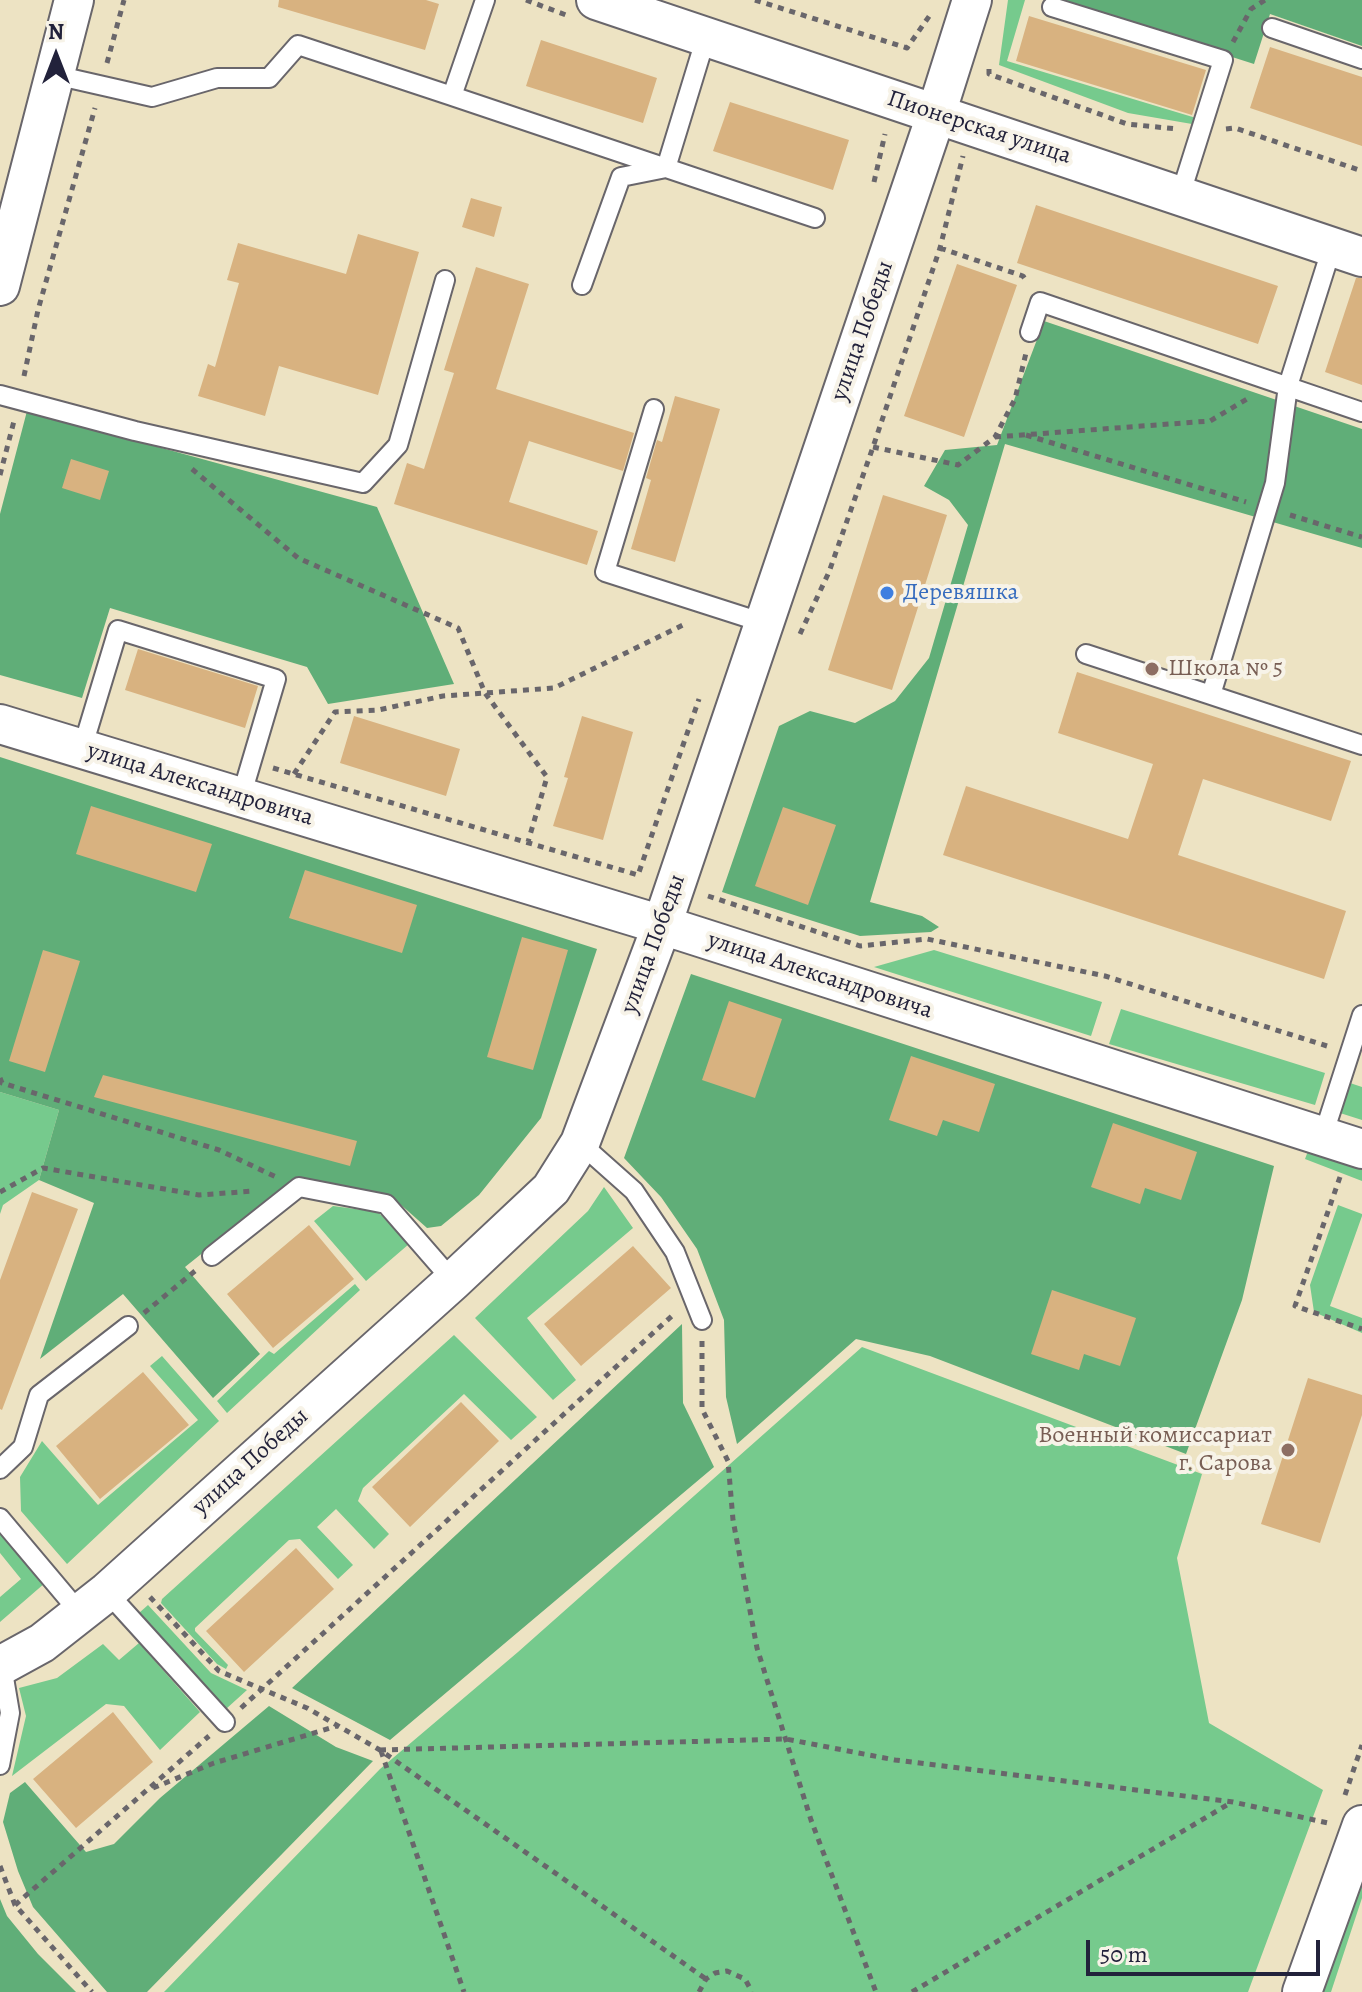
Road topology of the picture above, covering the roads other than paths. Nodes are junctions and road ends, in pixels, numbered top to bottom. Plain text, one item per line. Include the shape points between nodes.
1 (74, 0) edge
2 (485, 0) edge
3 (596, 0) edge
4 (972, 0) edge
5 (1052, 7) dead end
6 (1272, 28) dead end
7 (706, 37) junction
8 (1362, 59) edge
9 (55, 75) junction
10 (452, 96) junction
11 (936, 115) junction
12 (666, 168) junction
13 (1180, 196) junction
14 (815, 218) dead end
15 (1347, 252) edge
16 (445, 280) dead end
17 (582, 285) dead end
18 (0, 286) edge
19 (1030, 332) road end
20 (1282, 384) junction
21 (9, 397) edge
22 (654, 409) dead end
23 (1362, 412) edge
24 (781, 631) junction
25 (1086, 654) dead end
26 (1211, 695) junction
27 (0, 724) edge
28 (1362, 745) edge
29 (82, 749) junction
30 (241, 797) junction
31 (662, 925) junction
32 (1362, 1015) edge
33 (1323, 1136) junction
34 (580, 1143) junction
35 (1352, 1161) edge
36 (212, 1256) road end
37 (453, 1281) junction
38 (702, 1320) road end
39 (128, 1326) road end
40 (0, 1469) edge
41 (0, 1518) edge
42 (94, 1603) junction
43 (1, 1666) edge
44 (225, 1722) road end
45 (0, 1765) edge
46 (1348, 1824) edge
47 (1302, 1992) edge

1 - 9 street
2 - 10 lane
3 - 7 street, Пионерская улица
4 - 11 street, улица Победы
5 - 13 lane via 1223,60
6 - 8 lane
7 - 11 street, Пионерская улица
7 - 12 lane
9 - 10 lane via 152,97 217,78 269,78 298,45
9 - 18 street
10 - 12 lane
11 - 13 street, Пионерская улица
11 - 24 street, улица Победы
12 - 14 lane
12 - 17 lane via 621,177
13 - 15 street, Пионерская улица
15 - 20 lane
16 - 21 lane via 398,445 363,483
19 - 20 lane via 1040,302
20 - 23 lane
20 - 26 lane via 1275,483
22 - 24 lane via 605,572
24 - 31 street, улица Победы
25 - 26 lane
26 - 28 lane
27 - 29 street, улица Александровича
29 - 30 street, улица Александровича
29 - 30 lane via 118,630 276,679
30 - 31 street, улица Александровича
31 - 33 street, улица Александровича
31 - 34 street, улица Победы
32 - 33 lane
33 - 35 street, улица Александровича
34 - 37 street, улица Победы via 551,1189
34 - 38 lane via 634,1191 675,1252
36 - 37 lane via 299,1187 386,1204
37 - 42 street, улица Победы
39 - 40 lane via 39,1395 23,1447
41 - 42 lane
42 - 43 street, улица Победы
42 - 44 lane
43 - 45 lane via 10,1713
46 - 47 street

